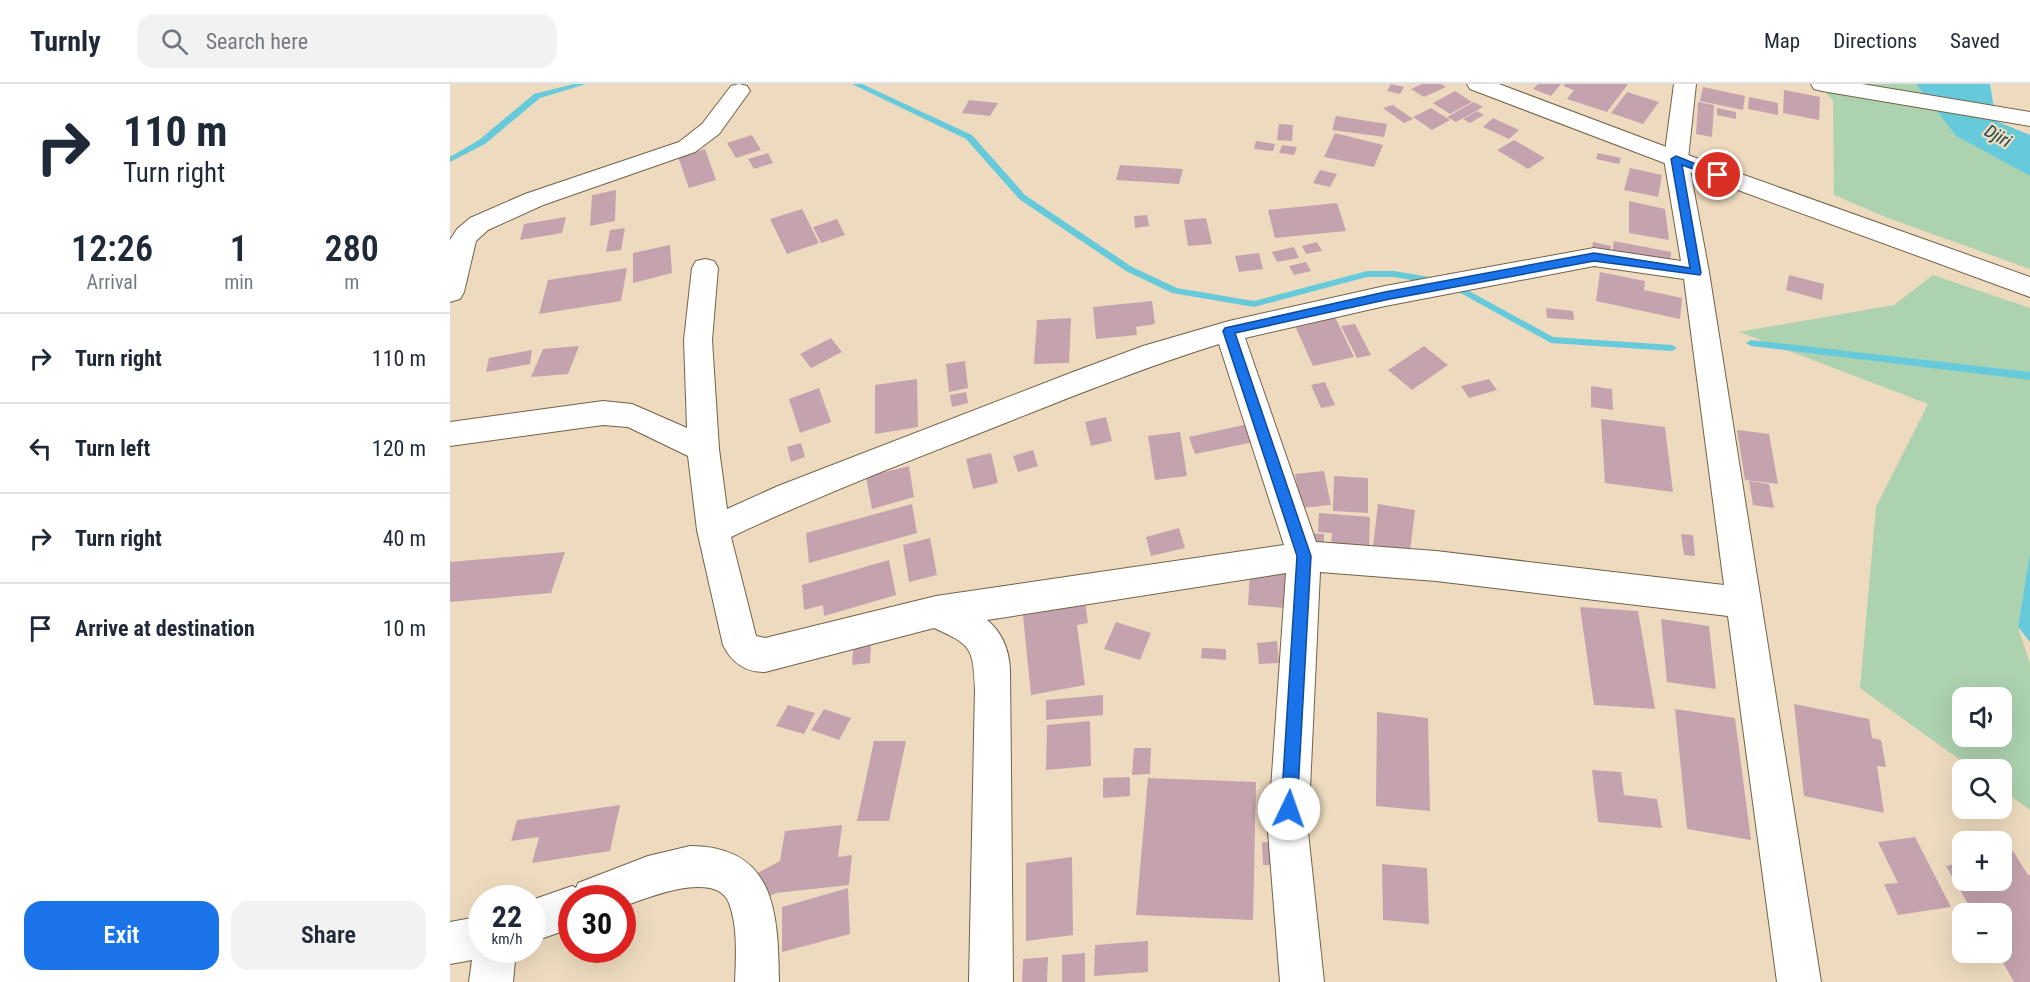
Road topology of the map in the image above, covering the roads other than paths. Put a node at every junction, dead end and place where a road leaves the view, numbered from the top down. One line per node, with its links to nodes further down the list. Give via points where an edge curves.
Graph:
1 (1478, 84): 6 (main road)
2 (1686, 84): 6 (main road)
3 (1822, 84): 5 (main road)
4 (739, 91): 10 (main road, via 704,138 687,147 509,209 475,226 462,243)
5 (2029, 119)
6 (1676, 159): 8 (main road); 9 (main road)
7 (705, 268): 13 (main road, via 699,340)
8 (1696, 273): 11 (main road, via 1594,257 1385,296); 16 (main road)
9 (2030, 286)
10 (450, 292)
11 (1229, 331): 14 (main road, via 1071,384 789,495); 15 (main road)
12 (450, 434): 13 (main road, via 603,413 632,416)
13 (703, 449): 14 (main road)
14 (712, 530): 17 (main road, via 741,645 753,655)
15 (1304, 556): 16 (main road, via 1436,566); 17 (main road); 25 (main road, via 1288,832)
16 (1745, 603): 26 (main road)
17 (936, 612): 24 (main road, via 970,629 989,650 993,688)
18 (629, 885): 23 (main road, via 670,870 696,866 727,870 748,896 757,941)
19 (468, 940): 20 (main road)
20 (450, 943)
21 (493, 963): 22 (main road)
22 (491, 982)
23 (757, 982)
24 (992, 982)
25 (1302, 982)
26 (1799, 982)

